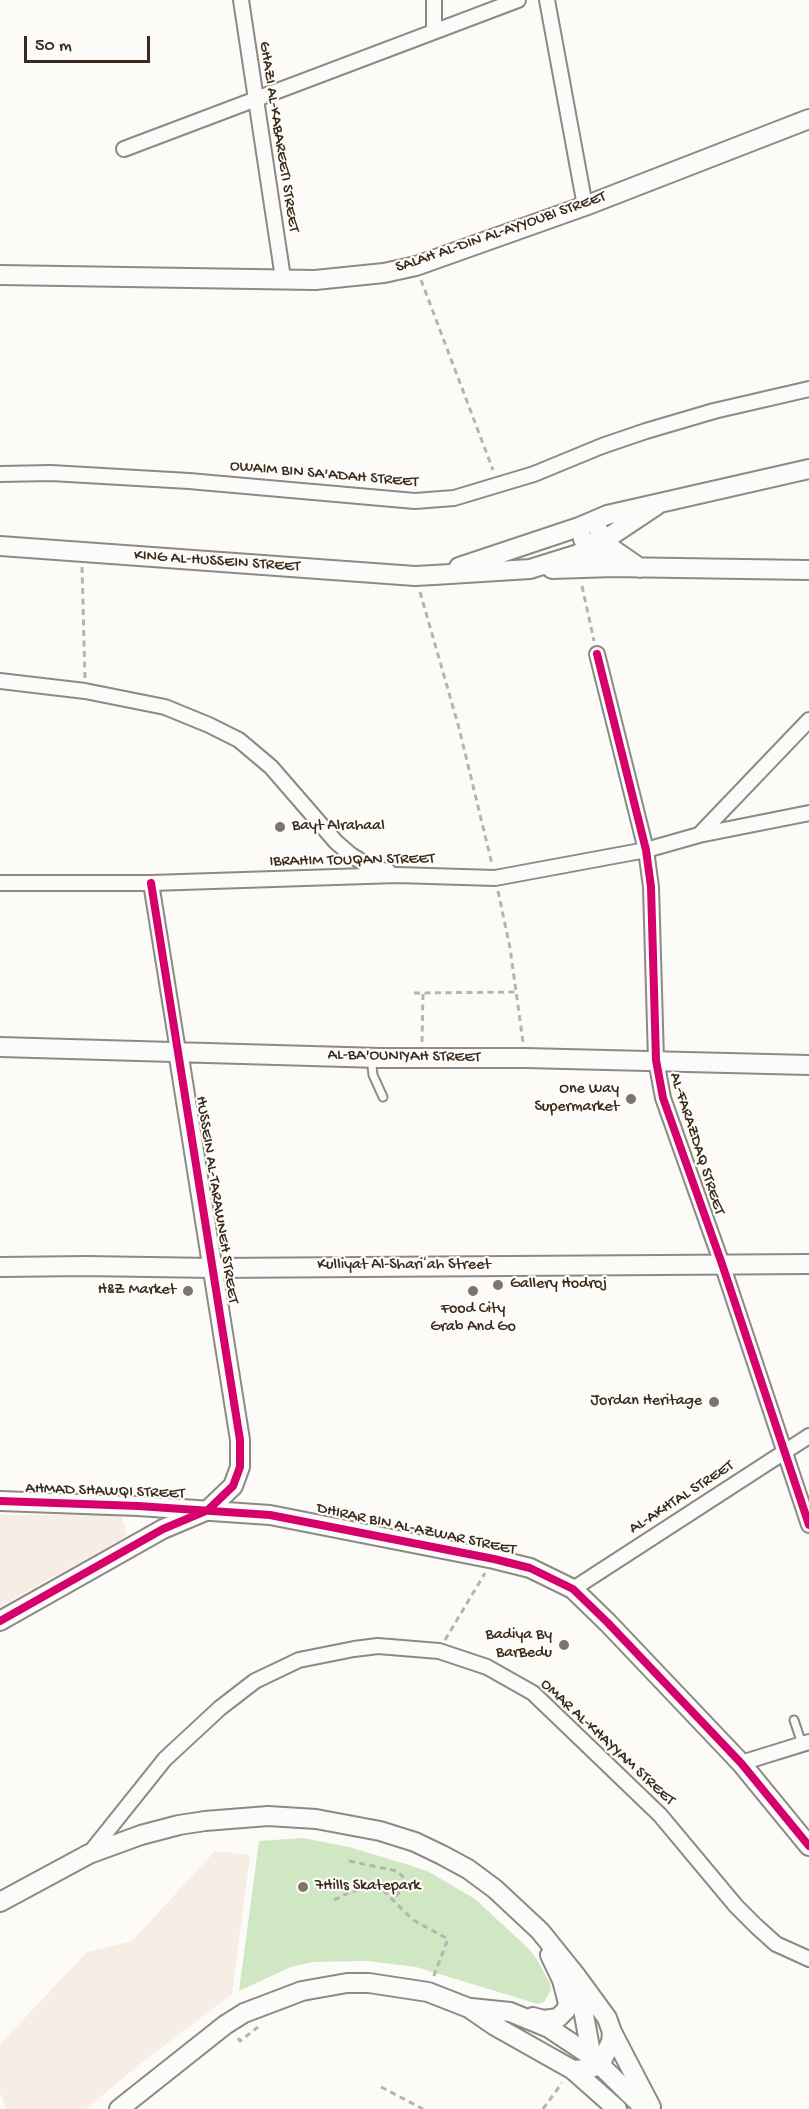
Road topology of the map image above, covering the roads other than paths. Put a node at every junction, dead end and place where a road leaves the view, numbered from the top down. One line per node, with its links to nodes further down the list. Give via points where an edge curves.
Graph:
1 (241, 0): 6 (street, GHAZI AL-KABAREETI STREET)
2 (434, 0): 5 (street)
3 (518, 0): 5 (street)
4 (547, 0): 9 (street)
5 (434, 31): 6 (street)
6 (256, 98): 8 (street); 11 (street, GHAZI AL-KABAREETI STREET)
7 (809, 119): 9 (street, SALAH AL-DIN AL-AYYOUBI STREET)
8 (124, 149)
9 (585, 206): 11 (street, SALAH AL-DIN AL-AYYOUBI STREET, via 416,266 355,277)
10 (0, 275): 11 (street, SALAH AL-DIN AL-AYYOUBI STREET)
11 (283, 278)
12 (809, 389): 14 (street, OWAIM BIN SA'ADAH STREET, via 646,431 534,474 454,498 415,501 189,481)
13 (809, 469): 15 (street, KING AL-HUSSEIN STREET)
14 (0, 474)
15 (657, 505): 16 (street, KING AL-HUSSEIN STREET, via 626,510); 18 (street, KING AL-HUSSEIN STREET)
16 (587, 524): 18 (street); 23 (street, KING AL-HUSSEIN STREET)
17 (3, 545): 23 (street, KING AL-HUSSEIN STREET)
18 (596, 545): 19 (street); 20 (street, KING AL-HUSSEIN STREET); 21 (street)
19 (614, 567): 20 (street); 21 (street)
20 (530, 569): 23 (street, KING AL-HUSSEIN STREET)
21 (641, 569): 22 (street)
22 (809, 570)
23 (434, 575)
24 (597, 654): 29 (street, AL-FARAZDAQ STREET)
25 (0, 681): 30 (street, via 85,691 165,708 209,725 239,740 271,767 336,842 367,865)
26 (809, 720): 28 (street)
27 (809, 813): 28 (street, IBRAHIM TOUQAN STREET)
28 (699, 835): 29 (street, IBRAHIM TOUQAN STREET)
29 (646, 850): 30 (street, IBRAHIM TOUQAN STREET, via 495,878); 36 (street, AL-FARAZDAQ STREET, via 651,887)
30 (397, 875): 31 (street, IBRAHIM TOUQAN STREET)
31 (151, 883): 32 (street, IBRAHIM TOUQAN STREET); 34 (street, HUSSEIN AL-TARAWNEH STREET)
32 (0, 884)
33 (0, 1047): 34 (street, AL-BA'OUNIYAH STREET)
34 (178, 1051): 35 (street, AL-BA'OUNIYAH STREET); 42 (street, HUSSEIN AL-TARAWNEH STREET)
35 (380, 1058): 36 (street, AL-BA'OUNIYAH STREET); 38 (lane, via 372,1070)
36 (656, 1060): 37 (street, AL-BA'OUNIYAH STREET); 39 (street, AL-FARAZDAQ STREET, via 663,1098)
37 (809, 1065)
38 (383, 1096)
39 (722, 1264): 40 (street, Kulliyat Al-Shariʻah Street); 42 (street, Kulliyat Al-Shariʻah Street); 44 (street, AL-FARAZDAQ STREET)
40 (809, 1264)
41 (0, 1267): 42 (street, Kulliyat Al-Shariʻah Street)
42 (213, 1268): 47 (street, HUSSEIN AL-TARAWNEH STREET, via 241,1455 232,1486)
43 (809, 1436): 44 (street, AL-AKHTAL STREET)
44 (784, 1452): 48 (street, AL-FARAZDAQ STREET); 50 (street, AL-AKHTAL STREET)
45 (0, 1501): 46 (street, AHMAD SHAWQI STREET)
46 (138, 1506): 47 (street, AHMAD SHAWQI STREET); 49 (street, via 151,1523)
47 (208, 1510): 49 (street, DHIRAR BIN AL-AZWAR STREET); 50 (street, DHIRAR BIN AL-AZWAR STREET, via 270,1515 494,1559 530,1568)
48 (809, 1525)
49 (144, 1539): 51 (street, DHIRAR BIN AL-AZWAR STREET)
50 (573, 1589): 54 (street, DHIRAR BIN AL-AZWAR STREET)
51 (0, 1621)
52 (794, 1720): 53 (lane)
53 (806, 1743): 54 (street)
54 (741, 1763): 55 (street, DHIRAR BIN AL-AZWAR STREET)
55 (809, 1846)
56 (89, 1854): 57 (street); 58 (street, via 141,1835 205,1821 268,1816 348,1824 415,1842 468,1869); 59 (street, OMAR AL-KHAYYAM STREET, via 165,1759 255,1681 299,1660 354,1648 438,1651 487,1667 533,1693 660,1815 756,1926 776,1944)
57 (0, 1902)
58 (540, 1931): 60 (street); 62 (street, via 562,1980 566,2010 558,2018 544,2019)
59 (809, 1959)
60 (577, 1977): 63 (street, via 607,2018); 64 (street)
61 (469, 2008): 62 (street); 65 (street); 67 (street, via 428,1992 369,1983 325,1985 283,1997 225,2025)
62 (510, 2012): 64 (street, via 549,2028)
63 (612, 2032): 64 (street, via 611,2042); 70 (street)
64 (595, 2063): 65 (street); 66 (street); 69 (street)
65 (573, 2070): 66 (street)
66 (599, 2091): 68 (street)
67 (119, 2109)
68 (617, 2109)
69 (645, 2109)
70 (652, 2109)

